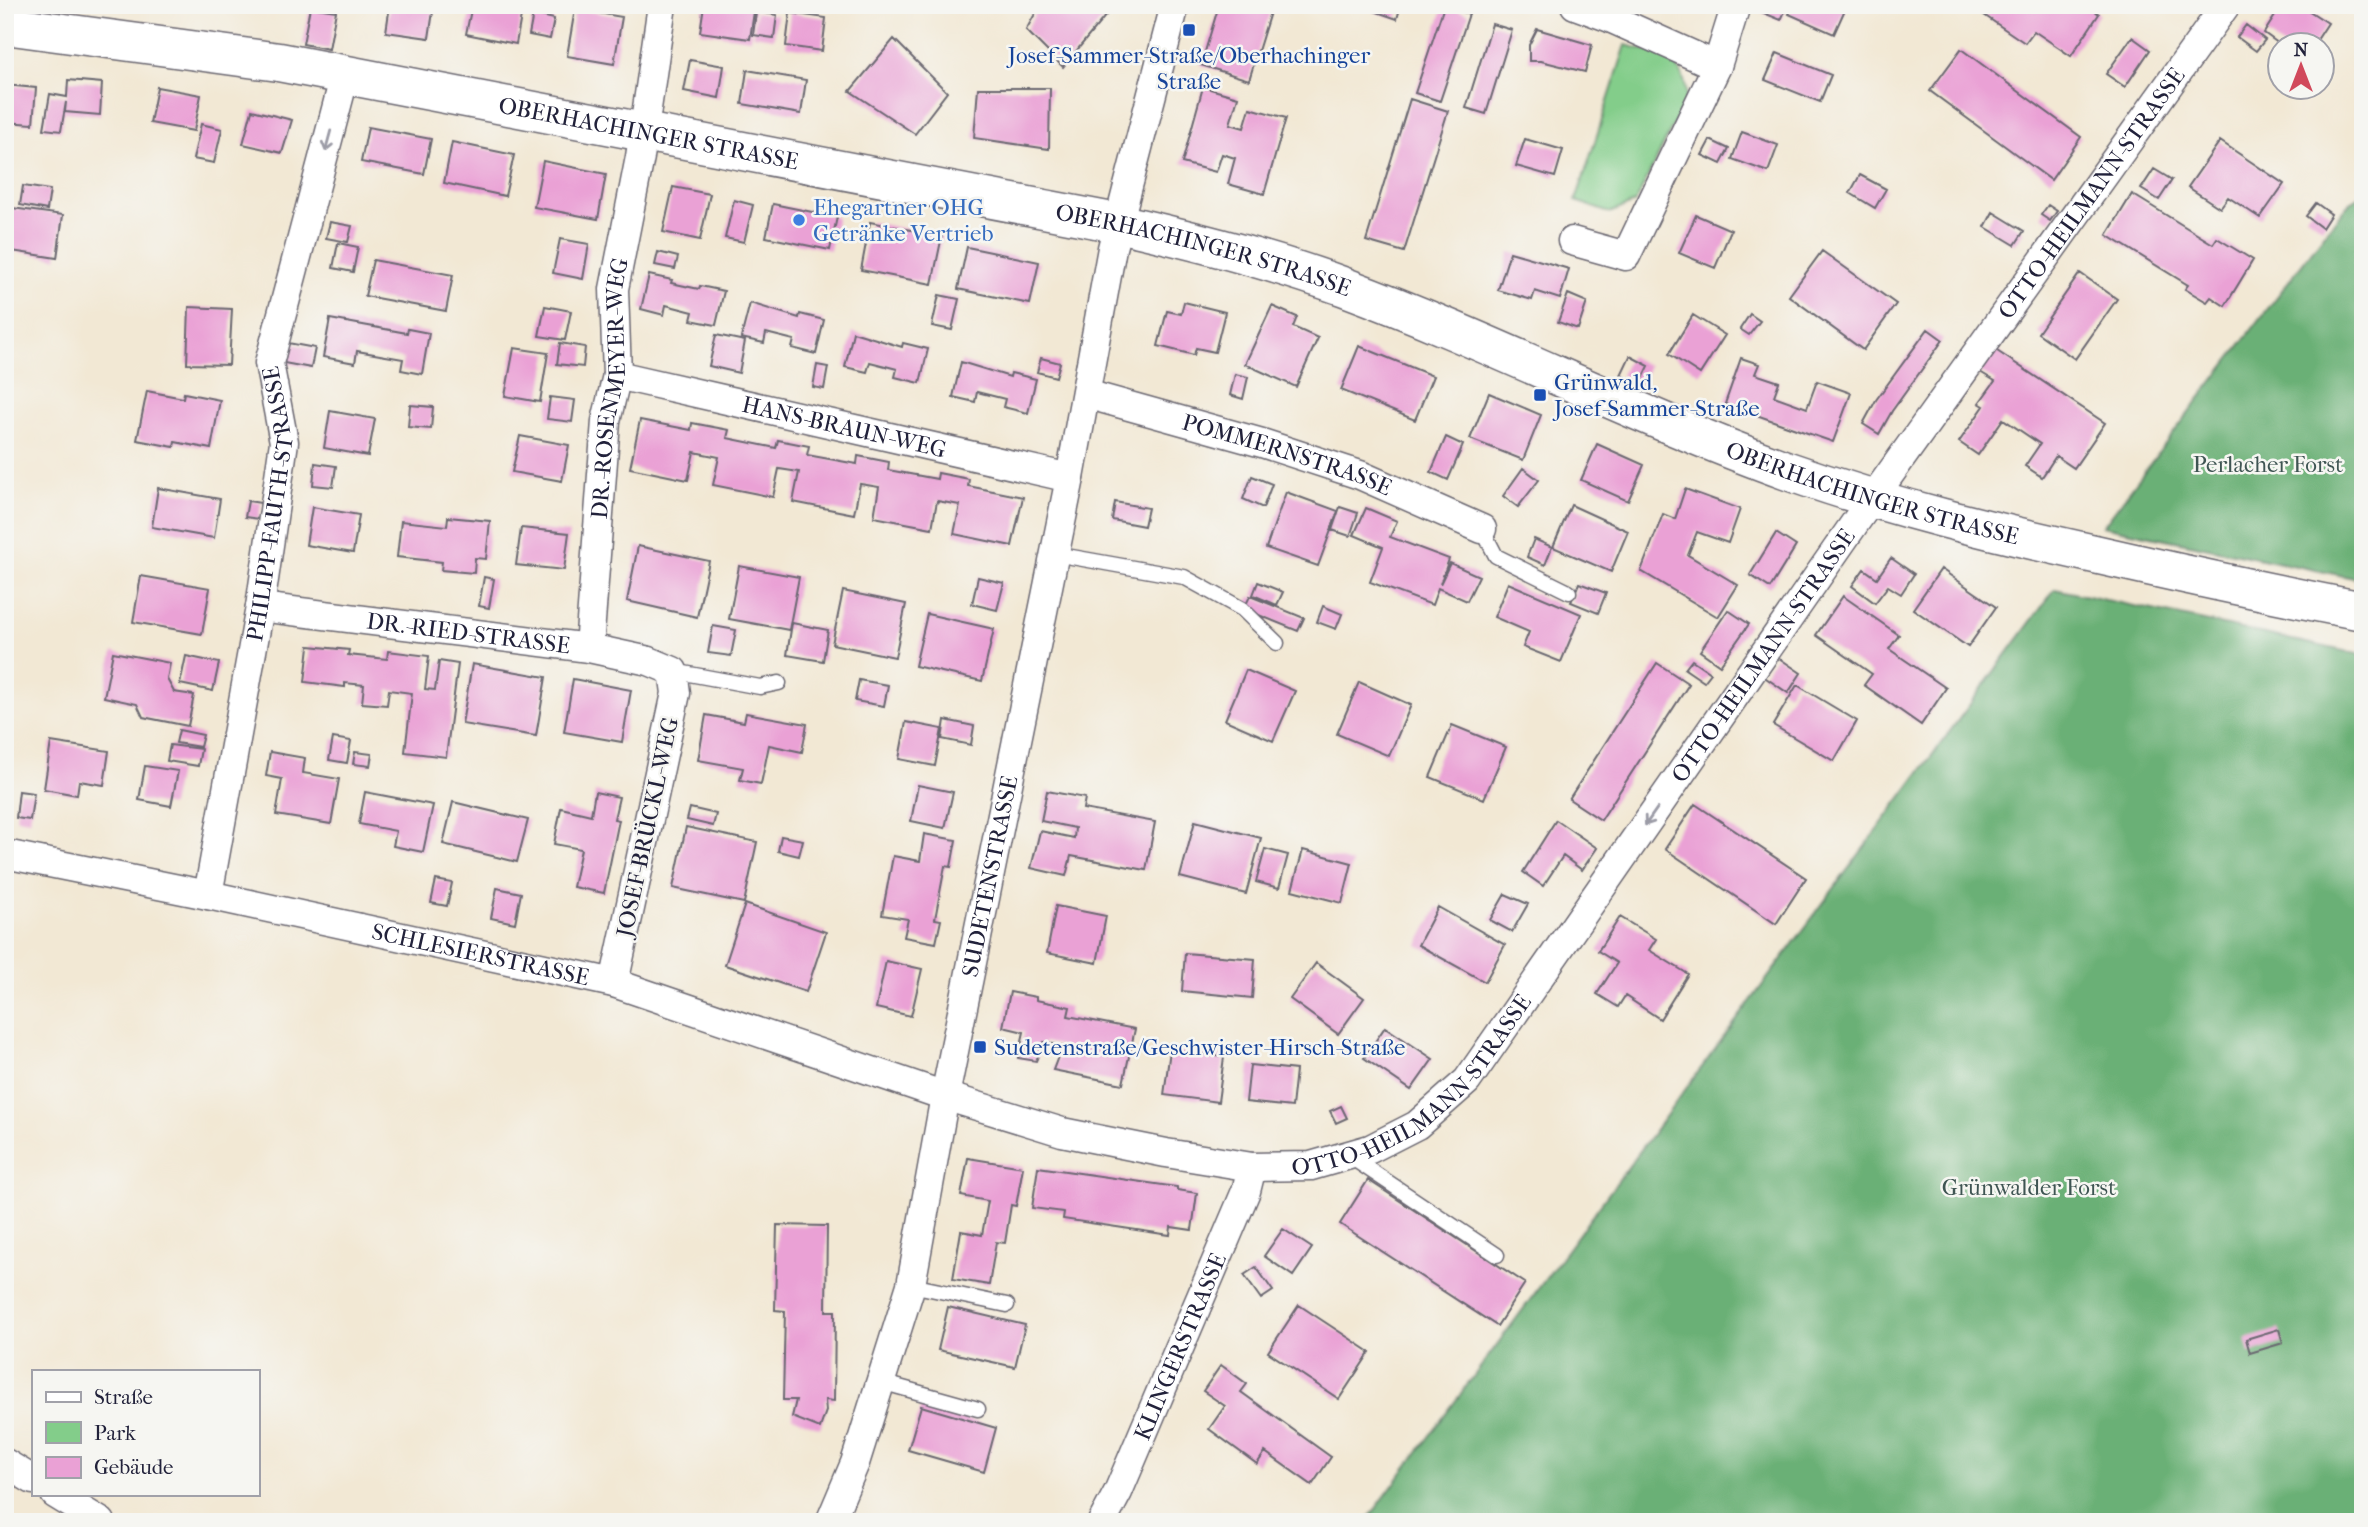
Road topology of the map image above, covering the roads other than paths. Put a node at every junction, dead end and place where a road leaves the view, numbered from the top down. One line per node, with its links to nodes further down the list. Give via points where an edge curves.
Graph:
1 (662, 5): 9 (street, DR.-ROSENMEYER-WEG)
2 (1175, 5): 10 (street, SUDETENSTRASSE)
3 (1575, 5): 7 (street)
4 (1736, 5): 7 (street)
5 (2226, 5): 15 (street, OTTO-HEILMANN-STRASSE)
6 (5, 25): 8 (main road, OBERHACHINGER STRASSE)
7 (1717, 66): 11 (street, via 1626,256)
8 (345, 75): 9 (main road, OBERHACHINGER STRASSE); 19 (street, PHILIPP-FAUTH-STRASSE, one-way to 19, via 269,363 284,442)
9 (643, 132): 10 (main road, OBERHACHINGER STRASSE); 12 (street, DR.-ROSENMEYER-WEG, via 614,289)
10 (1117, 223): 13 (street, SUDETENSTRASSE); 15 (main road, OBERHACHINGER STRASSE, via 1343,286 1704,439)
11 (1572, 242)
12 (617, 375): 14 (street, HANS-BRAUN-WEG); 22 (street, DR.-ROSENMEYER-WEG, via 606,421)
13 (1086, 394): 14 (street, SUDETENSTRASSE); 16 (street, POMMERNSTRASSE, via 1360,475)
14 (1070, 478): 17 (street, SUDETENSTRASSE)
15 (1872, 500): 20 (main road, OBERHACHINGER STRASSE, via 1989,531); 29 (street, OTTO-HEILMANN-STRASSE, one-way to 29, via 1468,1081 1417,1125)
16 (1482, 529): 18 (lane, via 1496,556)
17 (1055, 554): 21 (lane, via 1184,577 1242,609); 28 (street, SUDETENSTRASSE)
18 (1569, 592)
19 (260, 607): 22 (street, DR.-RIED-STRASSE); 26 (street, PHILIPP-FAUTH-STRASSE)
20 (2363, 611)
21 (1277, 643)
22 (589, 648): 23 (street, DR.-RIED-STRASSE)
23 (673, 671): 24 (lane, via 760,687); 27 (street, JOSEF-BRÜCKL-WEG, via 676,692)
24 (779, 683)
25 (5, 854): 26 (street, SCHLESIERSTRASSE)
26 (208, 895): 27 (street, SCHLESIERSTRASSE)
27 (614, 983): 28 (street, SCHLESIERSTRASSE)
28 (945, 1096): 30 (street, SCHLESIERSTRASSE, via 1062,1132); 32 (street, SUDETENSTRASSE)
29 (1348, 1155): 30 (street, OTTO-HEILMANN-STRASSE, via 1311,1166); 31 (lane)
30 (1252, 1167): 41 (street, KLINGERSTRASSE, via 1167,1379)
31 (1497, 1255)
32 (911, 1285): 33 (lane); 34 (street, SUDETENSTRASSE)
33 (1007, 1306)
34 (881, 1382): 35 (lane); 40 (street, SUDETENSTRASSE)
35 (978, 1409)
36 (5, 1463): 37 (street)
37 (32, 1479)
38 (58, 1496): 39 (street)
39 (101, 1522)
40 (830, 1522)
41 (1102, 1522)

